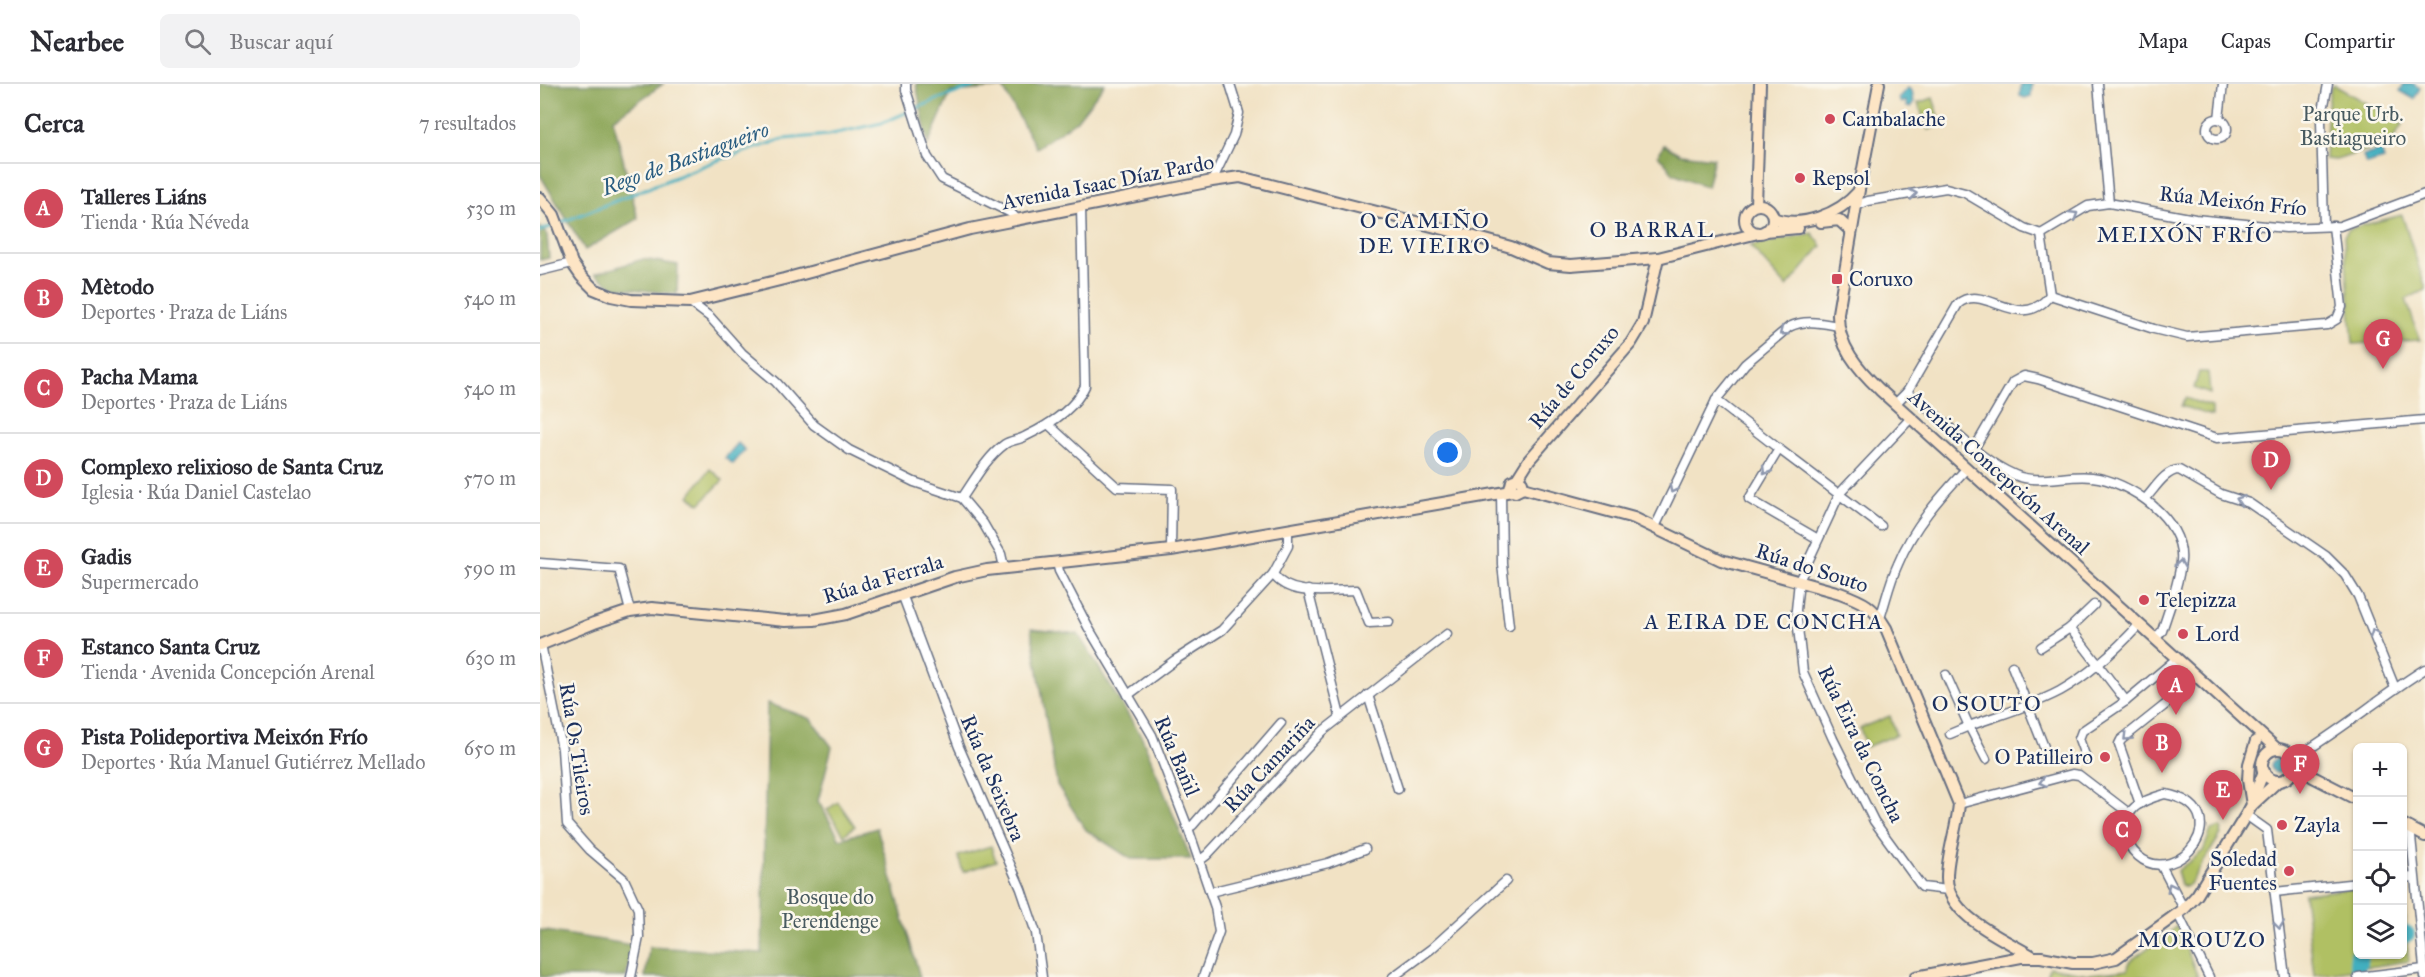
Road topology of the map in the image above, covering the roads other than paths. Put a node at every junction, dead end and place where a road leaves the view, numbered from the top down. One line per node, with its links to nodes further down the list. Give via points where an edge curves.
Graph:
1 (906, 84): 17 (street, via 927,156 942,179)
2 (1230, 84): 9 (street, via 1239,113 1234,135)
3 (1760, 84): 14 (street)
4 (1879, 84): 10 (street)
5 (2098, 84): 13 (street)
6 (2223, 84): 8 (street)
7 (2328, 84): 20 (street, via 2321,121)
8 (2219, 119)
9 (1212, 181): 16 (street, Avenida Isaac Díaz Pardo); 25 (street, Avenida Isaac Díaz Pardo, via 1240,177 1331,199 1511,247 1548,263 1571,265)
10 (1858, 191): 15 (street); 18 (street, via 1830,214 1792,223)
11 (2425, 194): 20 (street, Rúa Meixón Frío, via 2340,226)
12 (540, 198): 26 (street, Avenida Isaac Díaz Pardo, via 554,215)
13 (2109, 203): 20 (street, Rúa Meixón Frío, via 2195,219 2286,228); 23 (street, Rúa Meixón Frío, one-way to 13, via 2088,206)
14 (1756, 205): 18 (street, via 1769,210); 19 (street, via 1748,210)
15 (1856, 206): 21 (street); 23 (street, one-way to 23, via 1946,188 1965,193)
16 (1082, 207): 17 (street, Avenida Isaac Díaz Pardo); 36 (street, via 1085,386 1079,399)
17 (1016, 218): 29 (street, Avenida Isaac Díaz Pardo)
18 (1773, 218): 22 (street, via 1769,228)
19 (1746, 224): 22 (street); 24 (street)
20 (2328, 226): 28 (street, via 2342,307 2337,319 2327,325 2187,337)
21 (1851, 231): 22 (street, via 1839,220); 30 (street)
22 (1761, 232): 24 (street, Avenida Isaac Díaz Pardo)
23 (2041, 234): 28 (street)
24 (1733, 239): 25 (street, Avenida Isaac Díaz Pardo)
25 (1658, 258): 40 (street, Rúa de Coruxo, via 1643,323 1631,343 1529,460)
26 (572, 263): 27 (street); 29 (street, Avenida Isaac Díaz Pardo, via 594,289 611,296)
27 (540, 272)
28 (2049, 295): 31 (street, via 2027,311 1965,298)
29 (690, 302): 42 (street, via 776,382 814,425 849,450 914,482)
30 (1838, 326): 32 (street, one-way to 32, via 1811,322 1789,327 1744,364); 33 (street, Avenida Concepción Arenal, via 1856,364)
31 (1906, 392): 33 (street); 38 (street)
32 (1716, 400): 37 (street); 45 (street, one-way to 45)
33 (1895, 404): 34 (street, Avenida Concepción Arenal)
34 (1911, 418): 39 (street, Avenida Concepción Arenal); 41 (street, Rúa Eira da Concha)
35 (2425, 420): 38 (street, via 2217,438 2024,376 2013,382)
36 (1048, 424): 42 (street, via 1024,438 1007,442 987,461); 48 (street, via 1117,487 1172,489)
37 (1779, 449): 41 (street); 47 (street, one-way to 47, via 1749,499)
38 (1974, 449): 43 (street, via 2017,476 2110,480)
39 (1967, 468): 58 (street, via 1911,536 1897,564); 60 (street, Avenida Concepción Arenal)
40 (1513, 487): 45 (street, Rúa do Souto); 46 (street, Rúa da Ferrala); 61 (street, via 1502,564)
41 (1840, 493): 44 (street); 47 (street, Rúa Eira da Concha)
42 (962, 498): 51 (street, via 983,523)
43 (2145, 499): 64 (street, one-way to 43, via 2162,631 2173,595 2181,548 2171,526); 72 (street, one-way to 43, via 2358,596 2326,556 2249,503 2221,494 2180,470 2167,475)
44 (1881, 526)
45 (1655, 527): 53 (street, Rúa do Souto, via 1703,554)
46 (1288, 530): 48 (street, Rúa da Ferrala); 52 (street, via 1288,546)
47 (1818, 539): 53 (street, Rúa Eira da Concha)
48 (1171, 550): 49 (street, Rúa da Ferrala)
49 (1057, 562): 51 (street, Rúa da Ferrala); 73 (street, Rúa Bañil)
50 (540, 563): 57 (street, via 619,569)
51 (1004, 567): 55 (street, Rúa da Ferrala)
52 (1273, 574): 54 (street, via 1279,583); 73 (street, via 1222,630)
53 (1799, 581): 58 (street, Rúa do Souto, via 1862,601); 111 (street, Rúa Eira da Concha, via 1796,610 1803,672 1833,739 1874,821 1922,887)
54 (1308, 590): 59 (street, via 1356,590 1369,623); 77 (street)
55 (902, 594): 57 (street, Rúa da Ferrala, via 814,621 652,608); 118 (street, Rúa da Seixebra, via 959,747 1021,889 1036,933)
56 (2094, 604): 62 (street)
57 (630, 611): 65 (street, Rúa da Ferrala)
58 (1880, 618): 96 (street, Rúa do Souto)
59 (1389, 622)
60 (2139, 625): 64 (street, Avenida Concepción Arenal); 68 (street)
61 (1509, 626)
62 (2070, 628): 66 (street); 68 (street)
63 (1447, 634): 74 (street, Rúa Camariña)
64 (2155, 639): 67 (street, Avenida Concepción Arenal)
65 (541, 645): 117 (street, Rúa Os Tileiros, via 562,748 567,824 624,879 638,909 639,937)
66 (2042, 647)
67 (2177, 659): 75 (street); 80 (street, Avenida Concepción Arenal); 97 (street, one-way to 97, via 2169,673 2170,701 2121,740)
68 (2098, 664): 75 (street); 76 (street, via 2061,690)
69 (2012, 666): 76 (street)
70 (2425, 669): 72 (street)
71 (1946, 675): 79 (street)
72 (2396, 688): 85 (street)
73 (1128, 695): 101 (street, Rúa Bañil, via 1152,735)
74 (1368, 695): 77 (street, Rúa Camariña); 93 (street)
75 (2126, 701): 86 (street, via 2079,734)
76 (2027, 705): 79 (street); 83 (street)
77 (1340, 716): 105 (street, Rúa Camariña)
78 (1281, 723): 101 (street)
79 (1969, 726): 81 (street); 87 (street)
80 (2251, 726): 82 (street, Avenida Concepción Arenal); 84 (street, Avenida Concepción Arenal)
81 (1950, 734)
82 (2256, 741): 89 (street, Avenida Concepción Arenal); 95 (street, via 2249,764)
83 (2044, 747)
84 (2277, 749): 88 (street, Avenida Concepción Arenal, via 2287,752); 89 (street, via 2268,753)
85 (2308, 751): 88 (street); 91 (street, via 2306,760)
86 (2086, 758)
87 (1986, 759)
88 (2293, 760): 90 (street); 91 (street, Avenida Concepción Arenal)
89 (2263, 766): 92 (street, via 2269,778); 95 (street)
90 (2291, 775): 91 (street, Avenida Concepción Arenal); 92 (street, Avenida Concepción Arenal)
91 (2311, 775): 94 (street, Avenida Concepción Arenal)
92 (2278, 781): 95 (street, Avenida Concepción Arenal)
93 (1398, 789)
94 (2353, 797)
95 (2252, 803): 99 (street)
96 (1959, 804): 98 (street, one-way to 96, via 2079,775 2072,774); 111 (street, Rúa do Souto)
97 (2140, 804): 98 (street); 106 (street, via 2165,794 2182,798 2193,805 2201,819 2197,843 2181,858)
98 (2130, 814): 106 (street, via 2125,826 2130,849 2139,858)
99 (2246, 815): 113 (street, via 2267,830); 114 (street, via 2197,895)
100 (2407, 826): 103 (street)
101 (1188, 828): 105 (street, Rúa Bañil)
102 (2407, 832): 107 (street)
103 (2425, 836)
104 (1365, 849): 112 (street, via 1328,863)
105 (1199, 861): 112 (street, Rúa Bañil)
106 (2161, 865): 114 (street, one-way to 106)
107 (2414, 877): 108 (street); 116 (street)
108 (2407, 878)
109 (1506, 881): 120 (street, via 1431,949)
110 (2353, 884): 113 (street)
111 (1947, 890): 115 (street, via 1961,912)
112 (1210, 892): 119 (street, Rúa Bañil, via 1219,932)
113 (2275, 892): 123 (street, one-way to 123)
114 (2181, 911): 115 (street, via 2126,952 2103,962 2073,963); 122 (street)
115 (2032, 956): 121 (street)
116 (2424, 973): 124 (street)
117 (631, 977)
118 (1042, 977)
119 (1203, 977)
120 (1393, 977)
121 (1916, 977)
122 (2209, 977)
123 (2285, 977)
124 (2358, 977)

